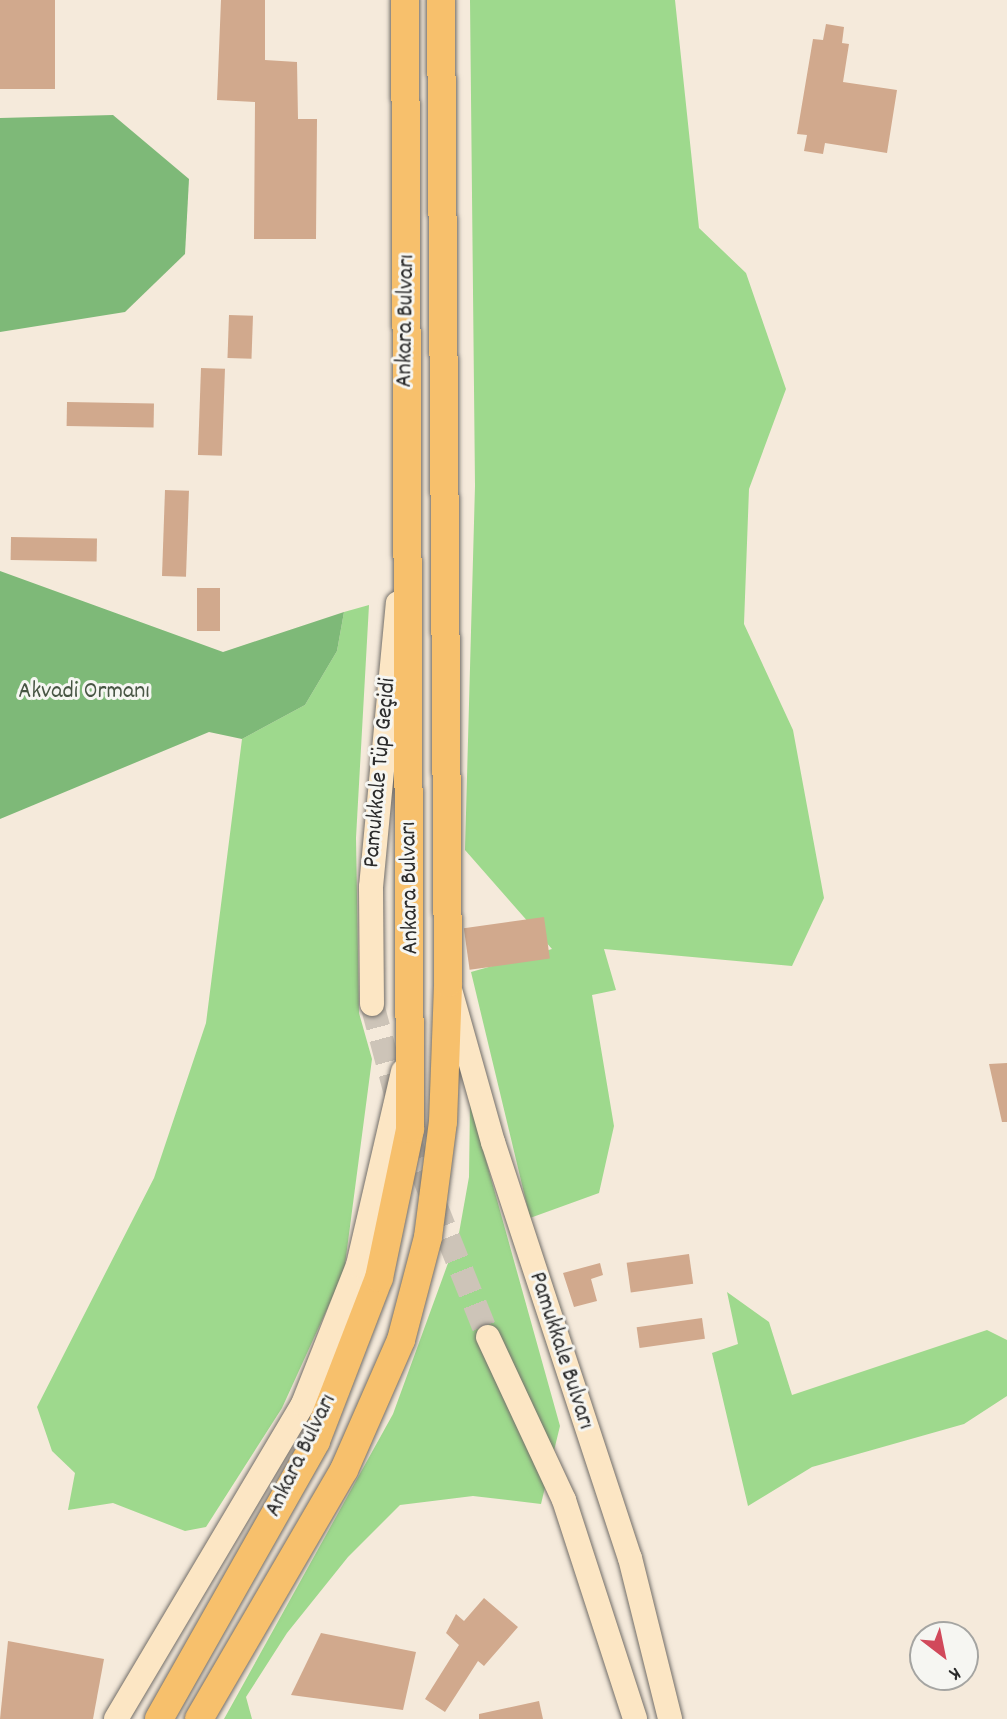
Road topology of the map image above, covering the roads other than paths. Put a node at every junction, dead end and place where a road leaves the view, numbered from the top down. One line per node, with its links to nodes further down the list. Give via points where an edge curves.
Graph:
1 (405, 0): 3 (main road, Ankara Bulvarı)
2 (441, 0): 4 (main road, Ankara Bulvarı)
3 (404, 543): 5 (main road, Pamukkale Tüp Geçidi, via 371,887); 6 (main road, Ankara Bulvarı)
4 (448, 983): 10 (main road, Ankara Bulvarı, via 443,1122 430,1225 401,1340 344,1470); 12 (main road, Pamukkale Bulvarı, via 493,1143 630,1558)
5 (372, 1004)
6 (413, 1030): 8 (main road, via 358,1265 303,1404); 9 (main road, Ankara Bulvarı, via 410,1129 379,1278 316,1441)
7 (488, 1337): 11 (main road, Pamukkale Bulvarı, via 564,1500)
8 (116, 1719)
9 (159, 1719)
10 (199, 1719)
11 (635, 1719)
12 (670, 1719)

